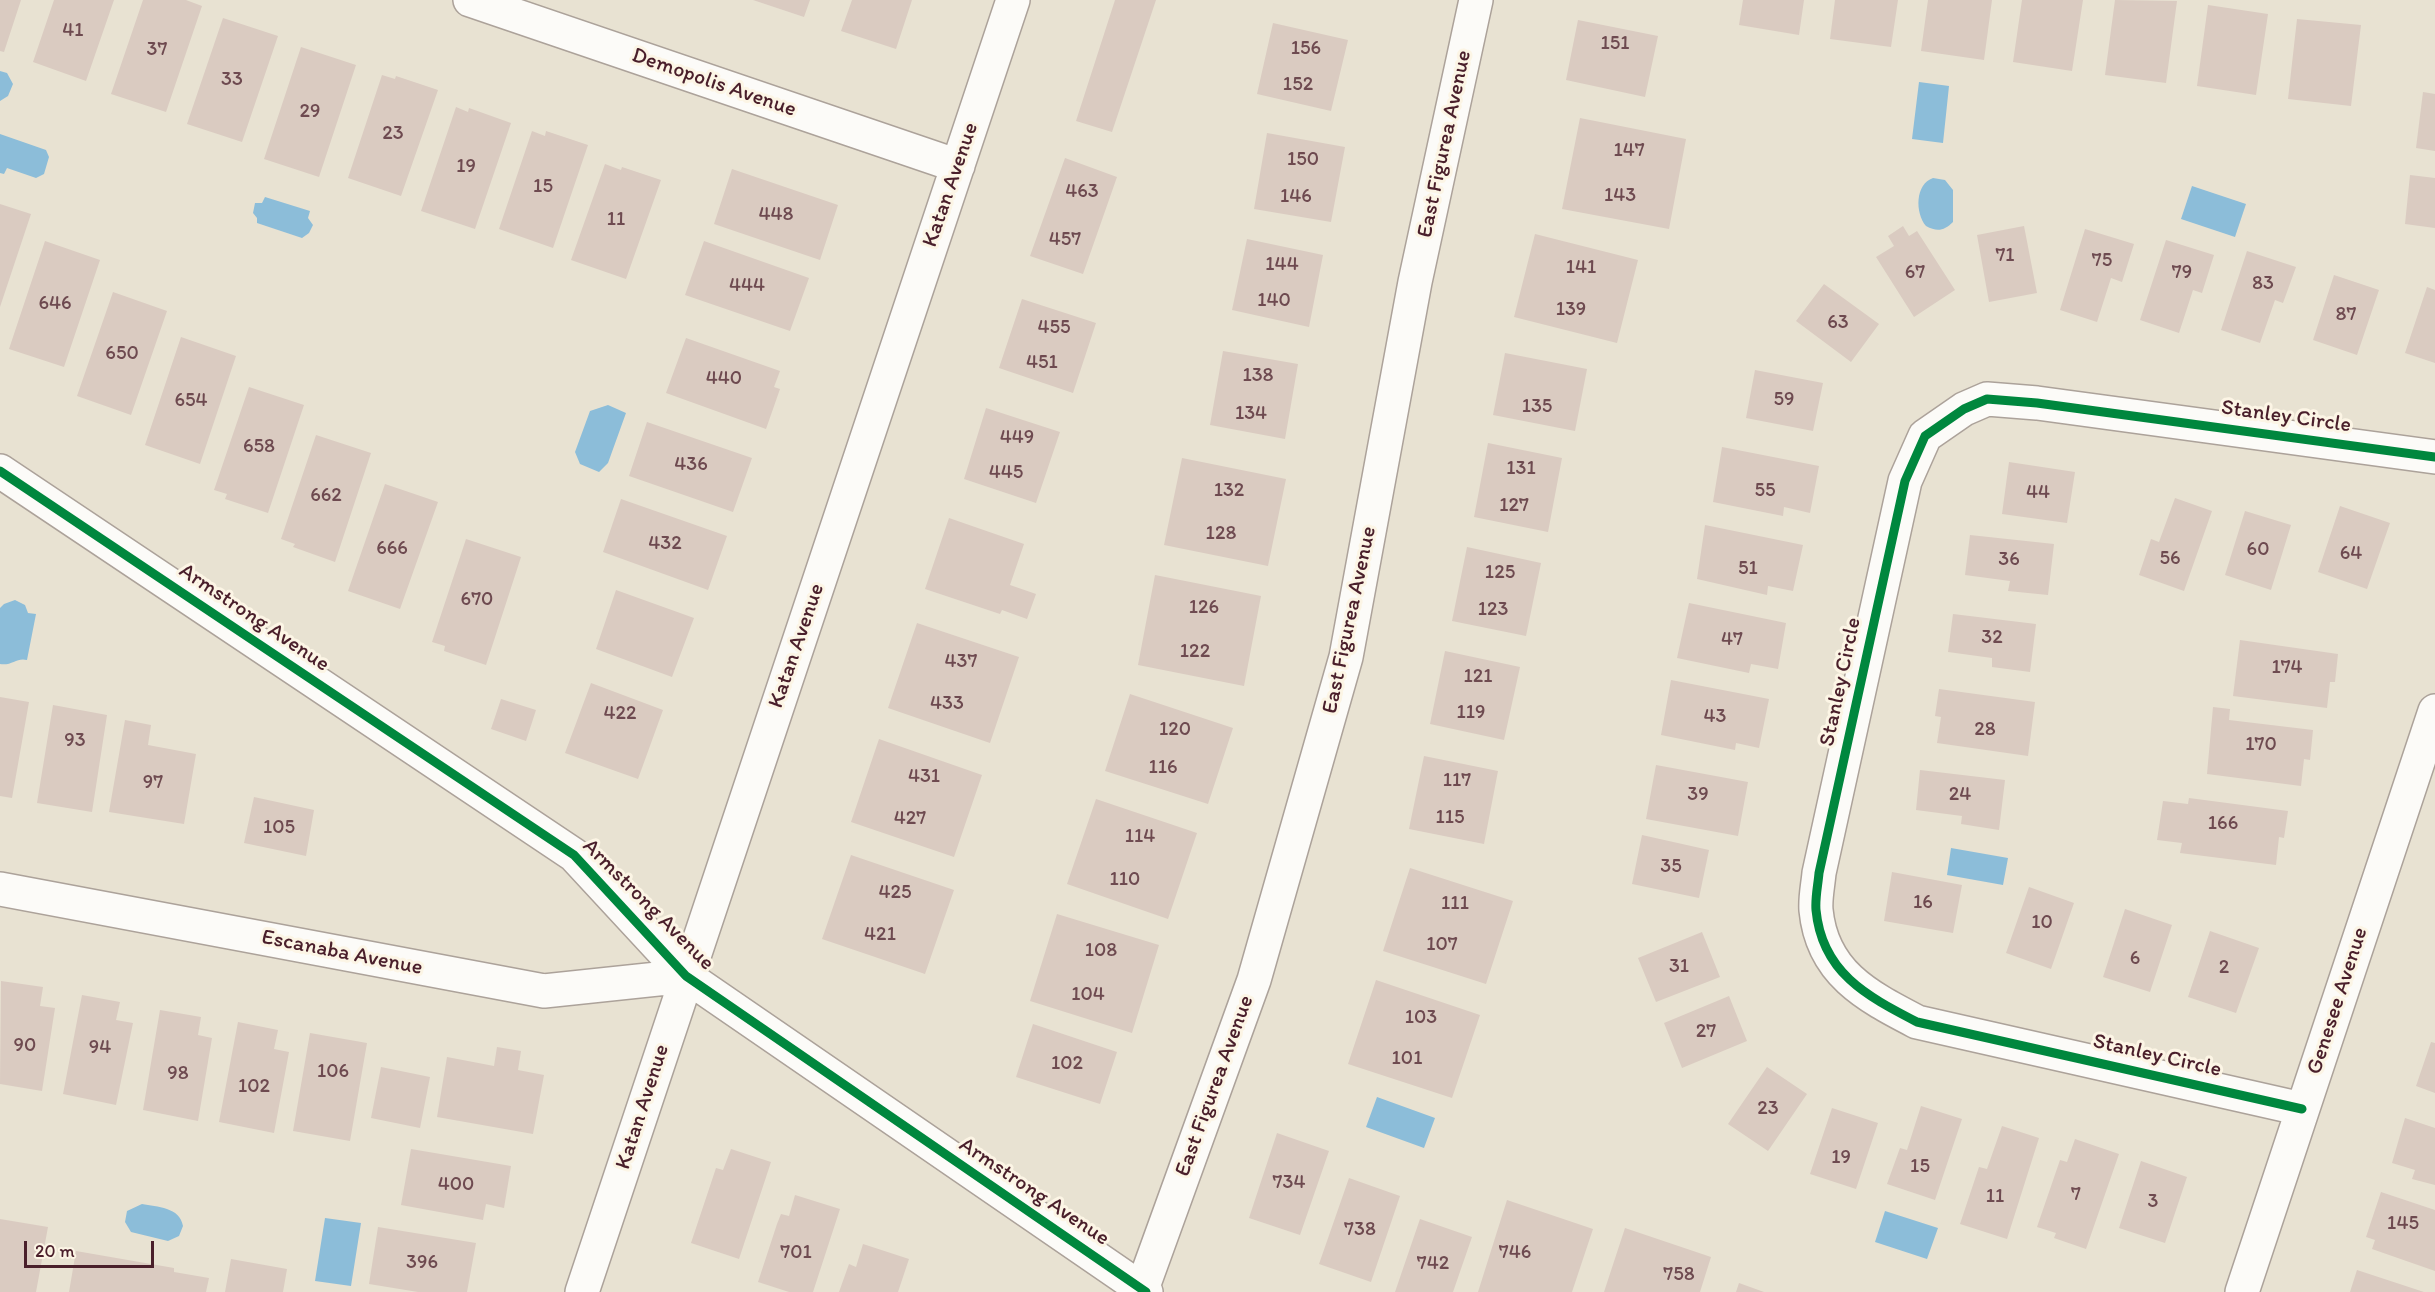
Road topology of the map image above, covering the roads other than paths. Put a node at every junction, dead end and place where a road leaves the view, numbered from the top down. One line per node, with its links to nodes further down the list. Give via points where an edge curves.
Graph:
1 (470, 0): 4 (street, Demopolis Avenue)
2 (1013, 0): 4 (street, Katan Avenue)
3 (1476, 0): 11 (street, East Figurea Avenue, via 1415,282 1346,657 1254,980)
4 (958, 166): 9 (street, Katan Avenue)
5 (2435, 457): 10 (street, Stanley Circle, via 2037,403 1988,399 1964,409 1925,436 1905,481 1819,873 1816,910 1824,943 1839,972 1870,998 1917,1022)
6 (0, 471): 9 (street, Armstrong Avenue, via 574,855)
7 (2435, 711): 10 (street, Genesee Avenue)
8 (0, 889): 9 (street, Escanaba Avenue, via 544,991)
9 (686, 976): 11 (street, Armstrong Avenue); 12 (street, Katan Avenue)
10 (2302, 1109): 13 (street, Genesee Avenue)
11 (1143, 1291)
12 (582, 1292)
13 (2242, 1292)

